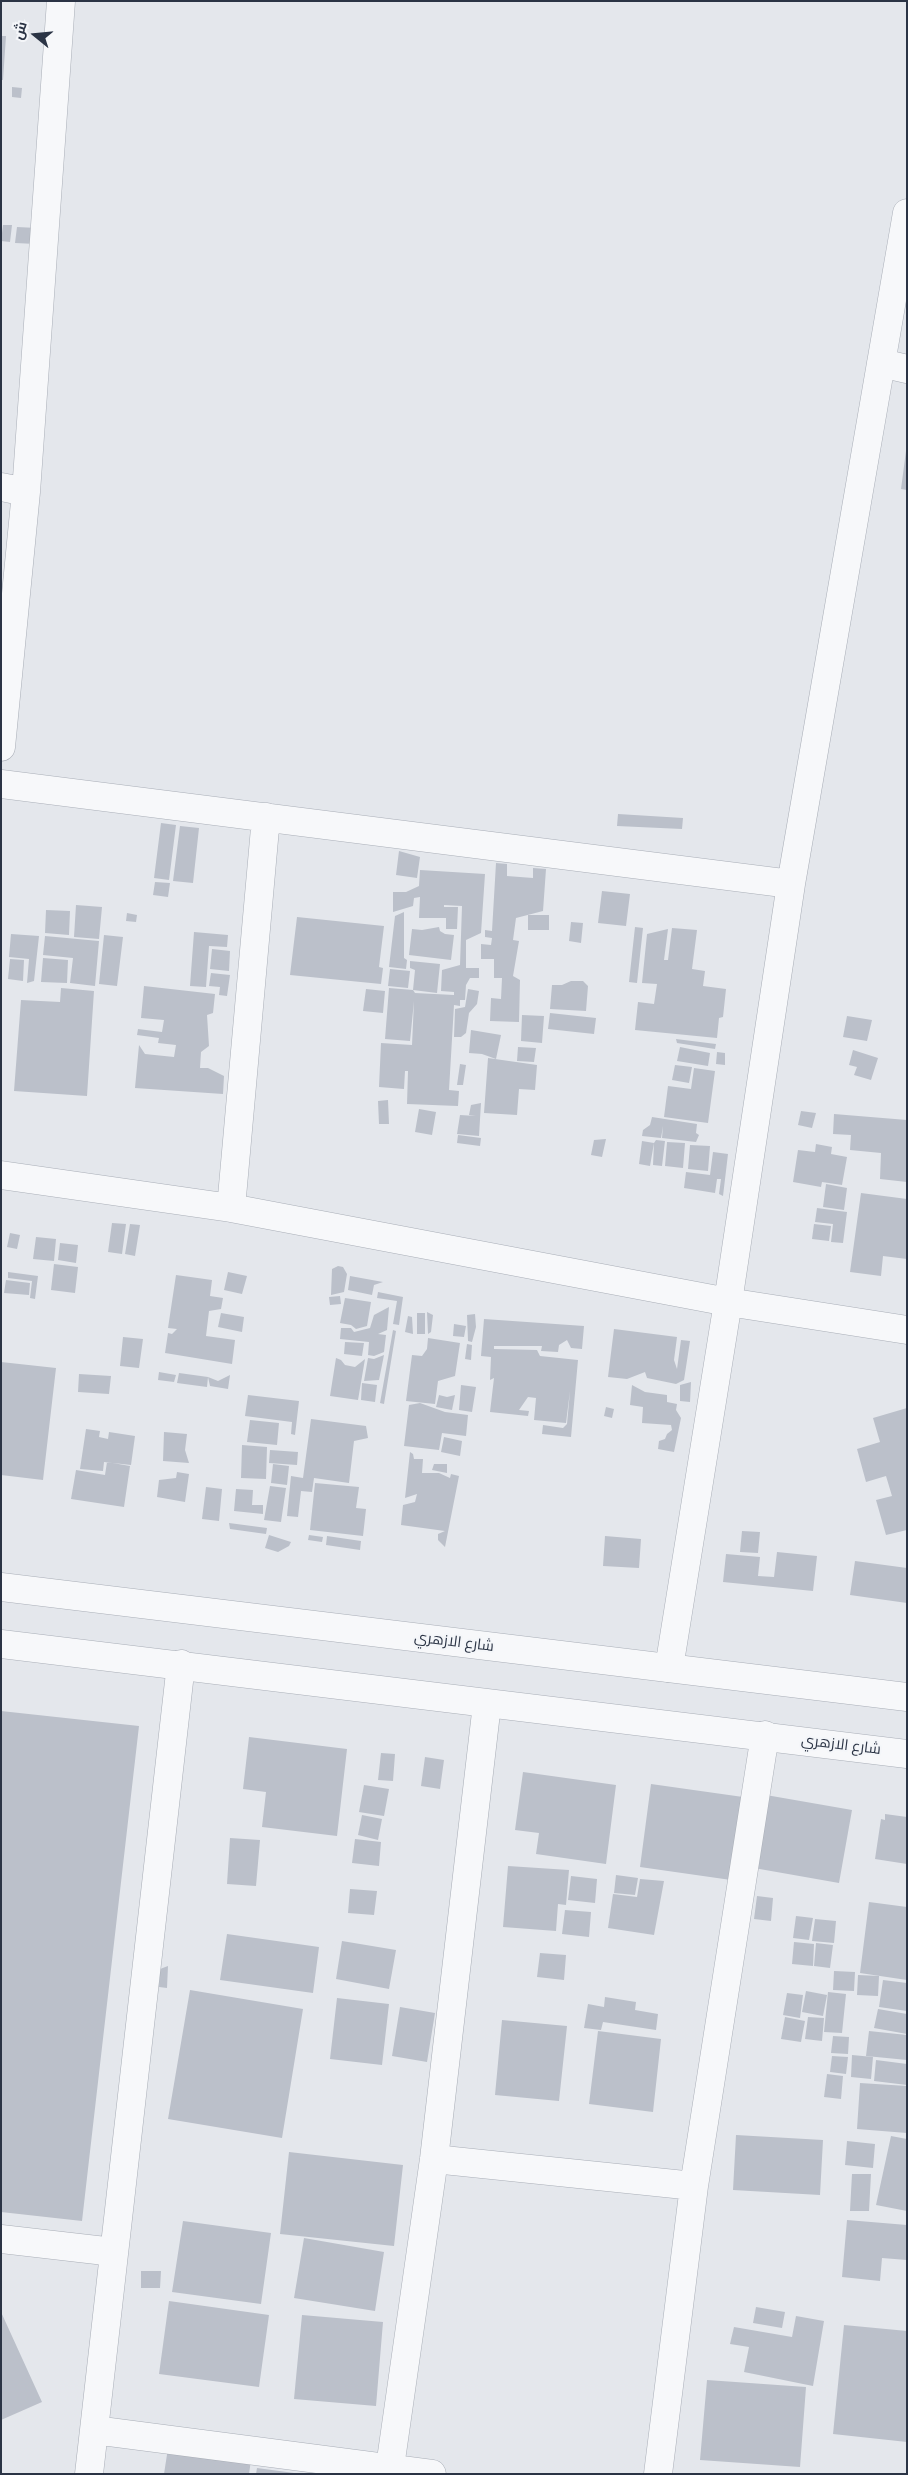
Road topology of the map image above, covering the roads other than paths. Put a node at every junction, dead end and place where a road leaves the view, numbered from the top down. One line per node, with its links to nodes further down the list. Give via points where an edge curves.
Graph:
1 (61, 1): 5 (street)
2 (907, 213): 3 (street)
3 (881, 363): 4 (street); 9 (street)
4 (907, 369)
5 (14, 490): 6 (street)
6 (1, 747)
7 (1, 784): 8 (street)
8 (266, 817): 9 (street); 11 (street)
9 (791, 884): 12 (street)
10 (1, 1175): 11 (street)
11 (231, 1208): 12 (street)
12 (728, 1302): 13 (street); 17 (street)
13 (907, 1330)
14 (1, 1587): 17 (street, شارع الازهري)
15 (1, 1644): 16 (street, شارع الازهري)
16 (181, 1664): 19 (street, شارع الازهري); 25 (street)
17 (669, 1668): 18 (street, شارع الازهري)
18 (907, 1698)
19 (487, 1704): 20 (street, شارع الازهري); 22 (street)
20 (765, 1735): 21 (street, شارع الازهري); 23 (street)
21 (907, 1754)
22 (434, 2159): 23 (street); 27 (street)
23 (694, 2186): 30 (street)
24 (1, 2239): 25 (street)
25 (114, 2252): 26 (street)
26 (94, 2430): 27 (street); 28 (street)
27 (389, 2471): 29 (street)
28 (89, 2474)
29 (432, 2474)
30 (658, 2474)

